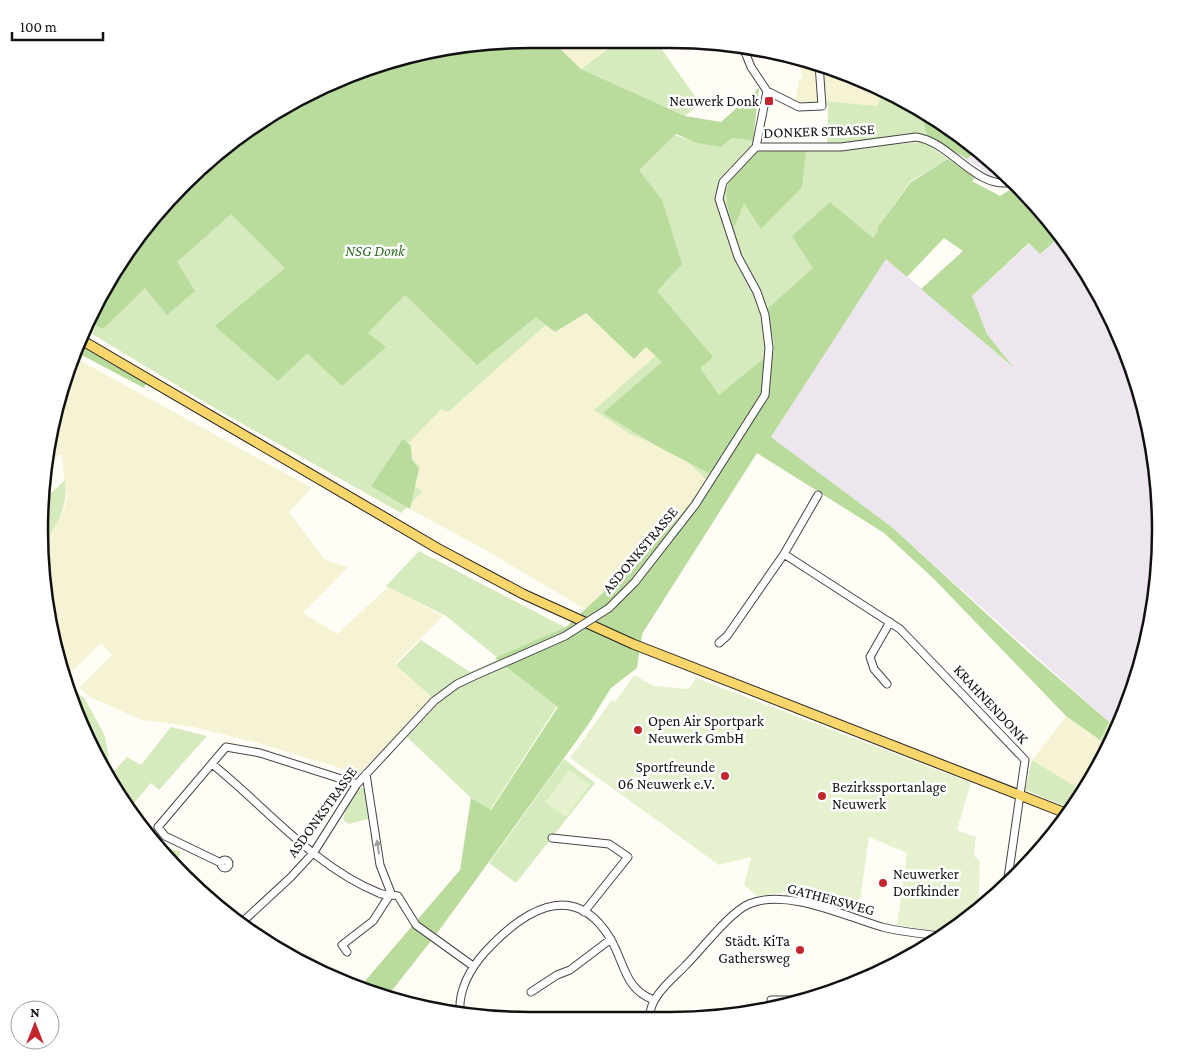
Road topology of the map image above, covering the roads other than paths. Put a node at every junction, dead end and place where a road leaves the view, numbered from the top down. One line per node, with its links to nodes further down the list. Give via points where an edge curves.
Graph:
1 (746, 54): 3 (street, DONKER STRASSE)
2 (819, 71): 3 (street, DONKER STRASSE, via 822,106 799,107)
3 (767, 91): 4 (street, DONKER STRASSE)
4 (756, 148): 5 (street, DONKER STRASSE, via 841,147 927,138 979,176 996,184); 13 (street, ASDONKSTRASSE, bridge, via 723,182 719,199 738,257 757,292 765,316 769,348 764,395 695,505 635,582 609,608 565,636 474,676 446,692 423,711)
5 (1005, 183)
6 (85, 342): 15 (main road, via 437,548 523,594 633,644)
7 (818, 495): 8 (street)
8 (784, 554): 9 (street, KRAHNENDONK); 10 (street)
9 (890, 622): 11 (street, via 870,657 874,669); 15 (street, KRAHNENDONK, via 1025,760)
10 (719, 643)
11 (887, 684)
12 (212, 764): 14 (street, via 223,749 230,746); 18 (street); 19 (street, via 158,827 165,836)
13 (366, 774): 14 (street, ASDONKSTRASSE); 21 (street, one-way to 13, via 380,865)
14 (357, 784): 18 (street, ASDONKSTRASSE)
15 (1020, 794): 16 (main road); 20 (street, KRAHNENDONK)
16 (1062, 811)
17 (552, 838): 22 (street, via 609,844 628,857)
18 (314, 852): 21 (street, via 380,894); 23 (street, ASDONKSTRASSE)
19 (221, 864)
20 (1009, 873)
21 (391, 893): 26 (street, via 373,921 342,945); 27 (street, via 398,896 416,924)
22 (584, 912): 25 (street); 27 (street, via 560,906 530,913 505,931)
23 (245, 919)
24 (932, 935): 29 (street, GATHERSWEG, via 901,932 785,899 761,900 747,904 727,921)
25 (611, 939): 28 (street, via 570,970); 29 (street, via 635,990)
26 (347, 952)
27 (473, 966): 32 (street, via 462,991)
28 (531, 992)
29 (654, 1000): 33 (street)
30 (771, 1000): 31 (street)
31 (774, 1001)
32 (461, 1007)
33 (650, 1012)

